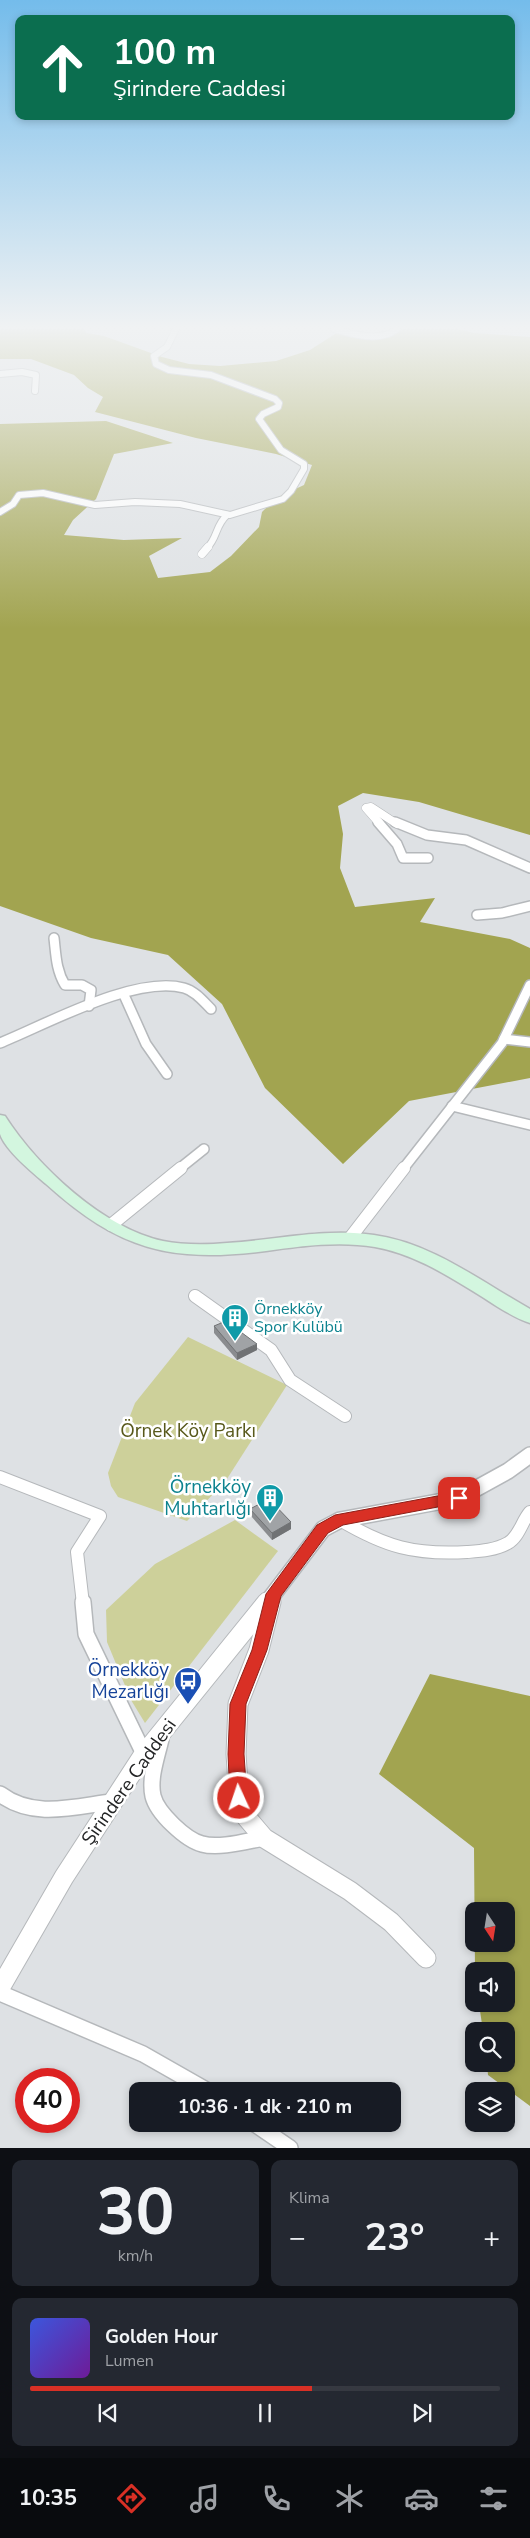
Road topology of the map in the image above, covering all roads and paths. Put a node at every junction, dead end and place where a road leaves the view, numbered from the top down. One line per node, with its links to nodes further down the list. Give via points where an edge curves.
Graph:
1 (265, 429): 3 (street, via 281,450 304,464 304,469 291,492 283,499)
2 (0, 512): 3 (street, via 14,504 21,494 35,492 91,504 180,504)
3 (226, 515): 4 (street, via 218,523 215,540)
4 (202, 554)
5 (428, 858): 6 (street, via 404,858 397,844 366,808 371,806 414,831 466,840)
6 (530, 868)
7 (530, 906): 8 (street)
8 (477, 915)
9 (54, 938): 12 (street, via 55,965 62,980 65,985 82,985 91,990)
10 (530, 985): 14 (street)
11 (124, 995): 12 (street); 13 (street, via 148,988 184,988 195,993); 17 (street, via 146,1044)
12 (89, 1006): 16 (street)
13 (211, 1009)
14 (504, 1038): 15 (street); 18 (street)
15 (530, 1042)
16 (0, 1043)
17 (166, 1074)
18 (452, 1106): 20 (street); 23 (street)
19 (0, 1120): 22 (main road, via 5,1131 44,1174 78,1204)
20 (530, 1125)
21 (204, 1150): 22 (street)
22 (111, 1225): 23 (main road, via 154,1245 194,1250)
23 (350, 1238): 25 (main road, via 394,1245 429,1257)
24 (195, 1296): 26 (street, via 271,1350 290,1380)
25 (526, 1311)
26 (344, 1416)
27 (530, 1455): 30 (street, Şirindere Caddesi, via 459,1498)
28 (0, 1477): 33 (street, via 100,1516 77,1552 86,1634)
29 (529, 1515): 30 (street, via 509,1543 453,1552 404,1550 367,1536)
30 (340, 1520): 31 (street, Şirindere Caddesi, via 323,1529)
31 (274, 1594): 32 (street, Şirindere Caddesi); 36 (street, via 259,1650 238,1704 236,1754 239,1798 246,1818)
32 (163, 1731): 33 (street, Şirindere Caddesi); 36 (street, via 152,1781 153,1797 174,1826 202,1844 230,1844)
33 (144, 1754): 35 (street, Şirindere Caddesi)
34 (0, 1794): 35 (street, via 18,1807 46,1809)
35 (111, 1802): 38 (street, Şirindere Caddesi)
36 (264, 1838): 37 (street, via 350,1891 391,1922)
37 (426, 1958)
38 (0, 1988)
39 (0, 1993): 40 (street, via 143,2054)
40 (192, 2082)
41 (267, 2132): 42 (street)
42 (290, 2148)

